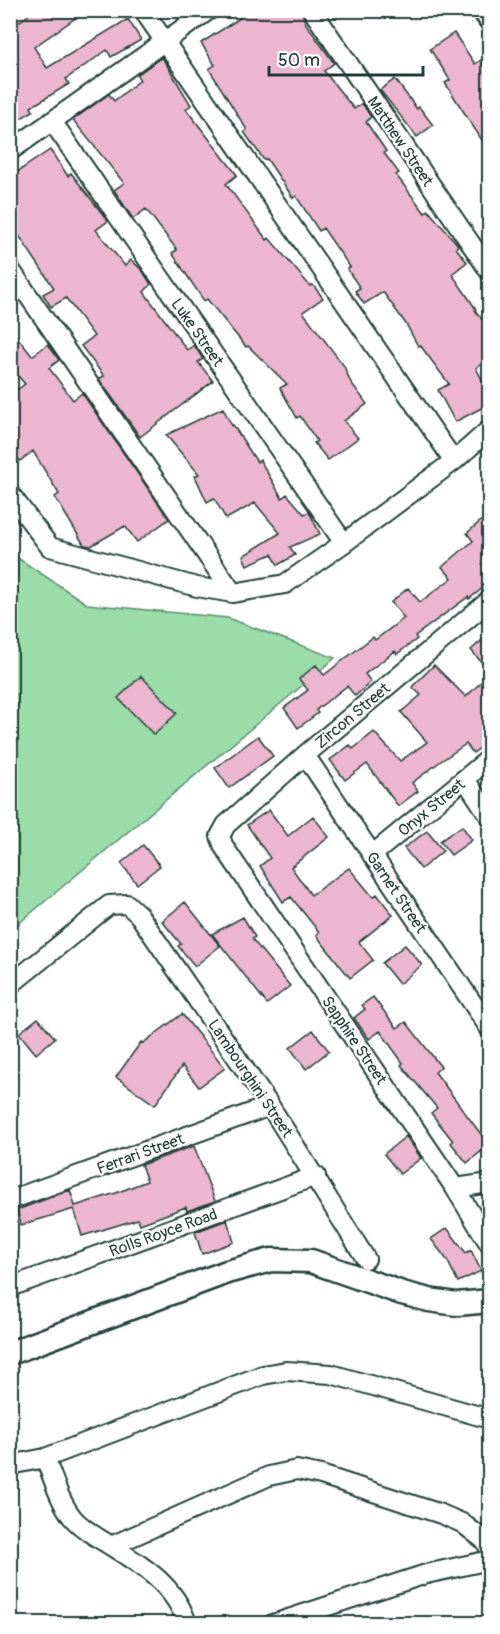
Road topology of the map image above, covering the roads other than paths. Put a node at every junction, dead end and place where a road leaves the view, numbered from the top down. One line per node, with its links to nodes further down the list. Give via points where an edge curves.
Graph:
1 (143, 10): 6 (street)
2 (209, 10): 6 (street)
3 (312, 10): 10 (street, Matthew Street)
4 (484, 10): 5 (street)
5 (489, 19)
6 (165, 41): 7 (street); 12 (street)
7 (52, 122): 8 (street); 14 (street, Luke Street)
8 (10, 151)
9 (10, 269): 15 (street)
10 (489, 272)
11 (489, 429): 12 (street)
12 (454, 461): 14 (street)
13 (10, 494): 15 (street, via 50,547)
14 (344, 543): 15 (street, via 285,584)
15 (232, 593)
16 (489, 600): 17 (street, Zircon Street)
17 (305, 755): 21 (street, Zircon Street, via 226,825); 22 (street, Garnet Street)
18 (489, 758): 19 (street, Onyx Street)
19 (465, 779): 20 (street); 22 (street, Onyx Street)
20 (489, 816)
21 (220, 836): 28 (street, Sapphire Street)
22 (372, 855): 24 (street, Garnet Street)
23 (10, 985): 25 (street, Lambourghini Street, via 109,905 127,904 139,915)
24 (489, 1029)
25 (270, 1106): 26 (street, Lambourghini Street); 29 (street, Ferrari Street)
26 (316, 1176): 31 (street, Lambourghini Street); 32 (street, Rolls Royce Road)
27 (489, 1183): 28 (street)
28 (455, 1188): 30 (street, Sapphire Street)
29 (10, 1200)
30 (489, 1245)
31 (366, 1259)
32 (10, 1287)
33 (489, 1301): 34 (street, via 457,1304 402,1293 311,1261 271,1260 226,1272)
34 (10, 1353)
35 (489, 1419): 36 (street, via 331,1374 286,1371 262,1375)
36 (45, 1458): 37 (street); 38 (street, via 72,1517)
37 (10, 1465)
38 (111, 1546): 39 (street, via 268,1476 297,1470 462,1523 484,1540); 41 (street, via 174,1594)
39 (489, 1549)
40 (489, 1560): 42 (street, via 426,1575)
41 (187, 1623)
42 (273, 1623)

